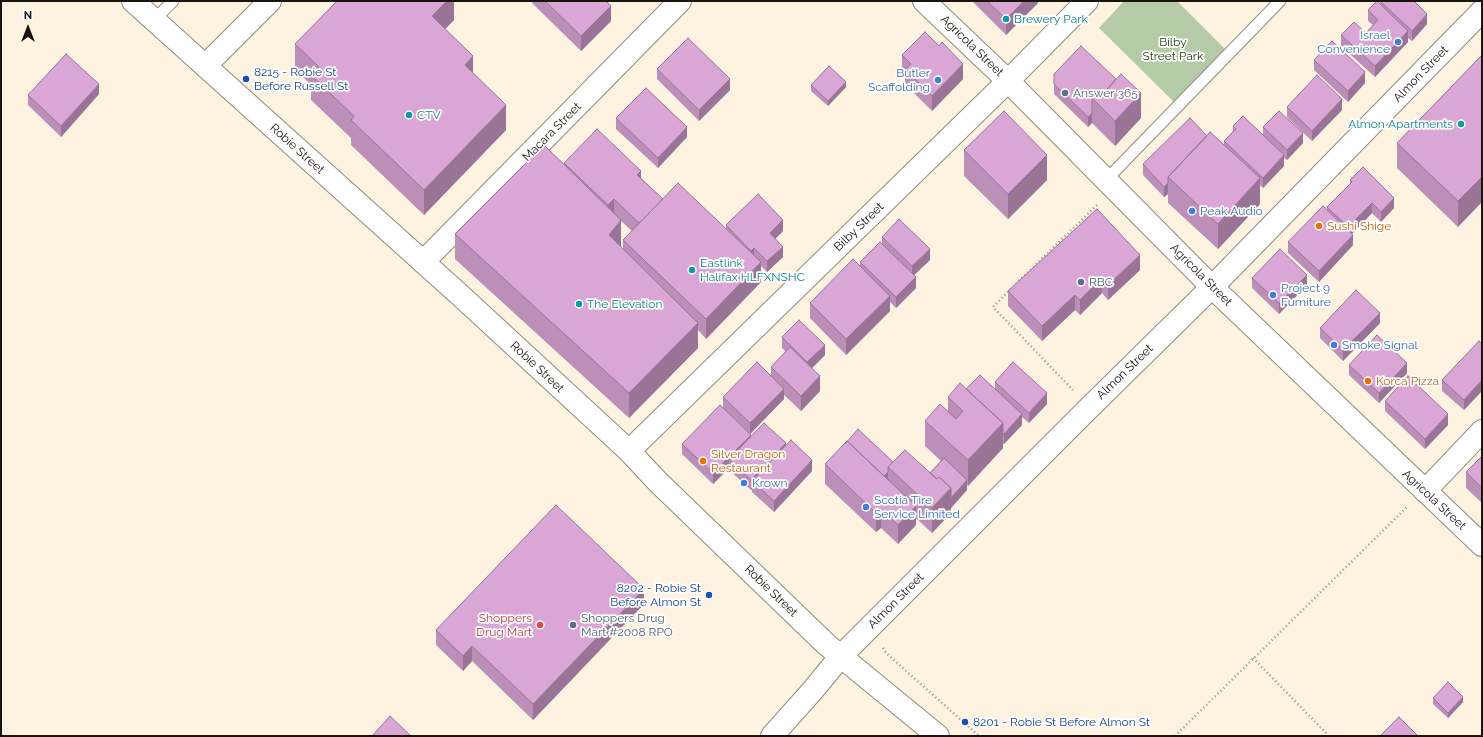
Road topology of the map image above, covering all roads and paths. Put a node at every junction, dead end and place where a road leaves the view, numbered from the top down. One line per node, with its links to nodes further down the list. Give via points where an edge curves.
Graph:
1 (133, 1): 9 (street, Robie Street)
2 (173, 1): 9 (lane)
3 (270, 1): 10 (street)
4 (680, 1): 13 (street, Macara Street)
5 (924, 1): 11 (street, Agricola Street)
6 (1087, 1): 11 (street, Bilby Street)
7 (1280, 1): 12 (lane)
8 (1482, 11): 14 (street, Almon Street)
9 (154, 20): 10 (street, Robie Street)
10 (205, 66): 13 (street, Robie Street)
11 (1008, 81): 12 (street, Agricola Street); 17 (street, Bilby Street)
12 (1110, 184): 14 (street, Agricola Street); 15 (path, via 993,307)
13 (423, 262): 17 (street, Robie Street)
14 (1212, 287): 15 (street, Almon Street); 18 (street, Agricola Street)
15 (1090, 406): 21 (street, Almon Street)
16 (1482, 430): 18 (street)
17 (629, 451): 21 (street, Robie Street, via 819,638)
18 (1424, 490): 19 (street, Agricola Street); 22 (path)
19 (1482, 545)
20 (883, 648): 25 (path)
21 (841, 656): 23 (street, Almon Street); 24 (street, Robie Street)
22 (1254, 658): 26 (path); 27 (path)
23 (772, 736)
24 (938, 736)
25 (979, 736)
26 (1175, 736)
27 (1329, 736)

